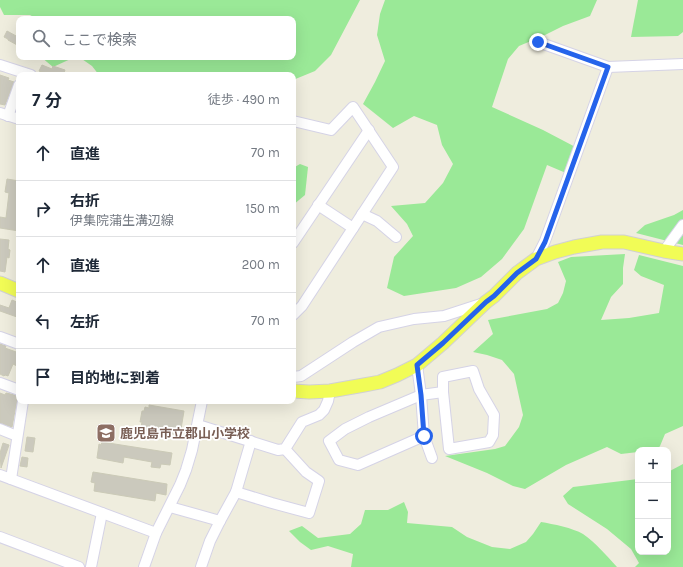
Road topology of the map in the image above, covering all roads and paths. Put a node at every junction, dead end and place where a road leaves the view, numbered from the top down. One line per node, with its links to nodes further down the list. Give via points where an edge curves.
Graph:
1 (538, 42): 4 (street)
2 (683, 64): 4 (street)
3 (0, 65): 5 (street)
4 (608, 67): 19 (street, via 545,242)
5 (19, 72)
6 (16, 91): 7 (street)
7 (4, 114): 8 (street)
8 (16, 119)
9 (296, 122): 10 (street, via 331,130 354,107)
10 (369, 130): 11 (street); 12 (street, via 393,167)
11 (318, 205): 14 (street); 16 (street)
12 (362, 214): 14 (street); 15 (street, via 377,221)
13 (683, 225): 17 (street)
14 (353, 228): 23 (street)
15 (396, 237)
16 (296, 238)
17 (664, 251): 18 (main road); 19 (main road, via 624,242 602,242 574,247)
18 (683, 254)
19 (536, 259): 22 (main road)
20 (0, 283): 21 (main road)
21 (16, 290)
22 (486, 302): 26 (main road); 27 (street, via 444,316 414,319 379,327 301,376)
23 (296, 312)
24 (0, 337): 25 (street)
25 (16, 343)
26 (417, 365): 31 (main road, via 380,382); 33 (street)
27 (296, 377)
28 (0, 383): 29 (street)
29 (16, 389)
30 (296, 391): 31 (main road)
31 (330, 391): 41 (street, via 324,410 302,422)
32 (443, 392): 32 (street, via 448,449 489,442 493,435 494,415 472,371 443,377); 33 (street)
33 (421, 395): 39 (street); 39 (street, via 345,429 329,441 339,460 358,465)
34 (22, 404): 38 (street)
35 (202, 404): 36 (street)
36 (198, 425): 40 (street); 46 (street, via 186,470)
37 (0, 429): 38 (street)
38 (17, 436): 44 (street)
39 (424, 436): 42 (street)
40 (251, 441): 41 (street, via 278,450); 45 (street)
41 (285, 449): 45 (street, via 306,472 319,481 309,513)
42 (432, 458)
43 (0, 475): 44 (street)
44 (11, 479): 47 (street)
45 (236, 492): 48 (street)
46 (170, 507): 48 (street); 49 (street)
47 (102, 513): 49 (street); 52 (street)
48 (220, 521): 54 (street)
49 (156, 533): 53 (street)
50 (0, 537): 51 (street)
51 (79, 567)
52 (91, 567)
53 (144, 567)
54 (201, 567)

